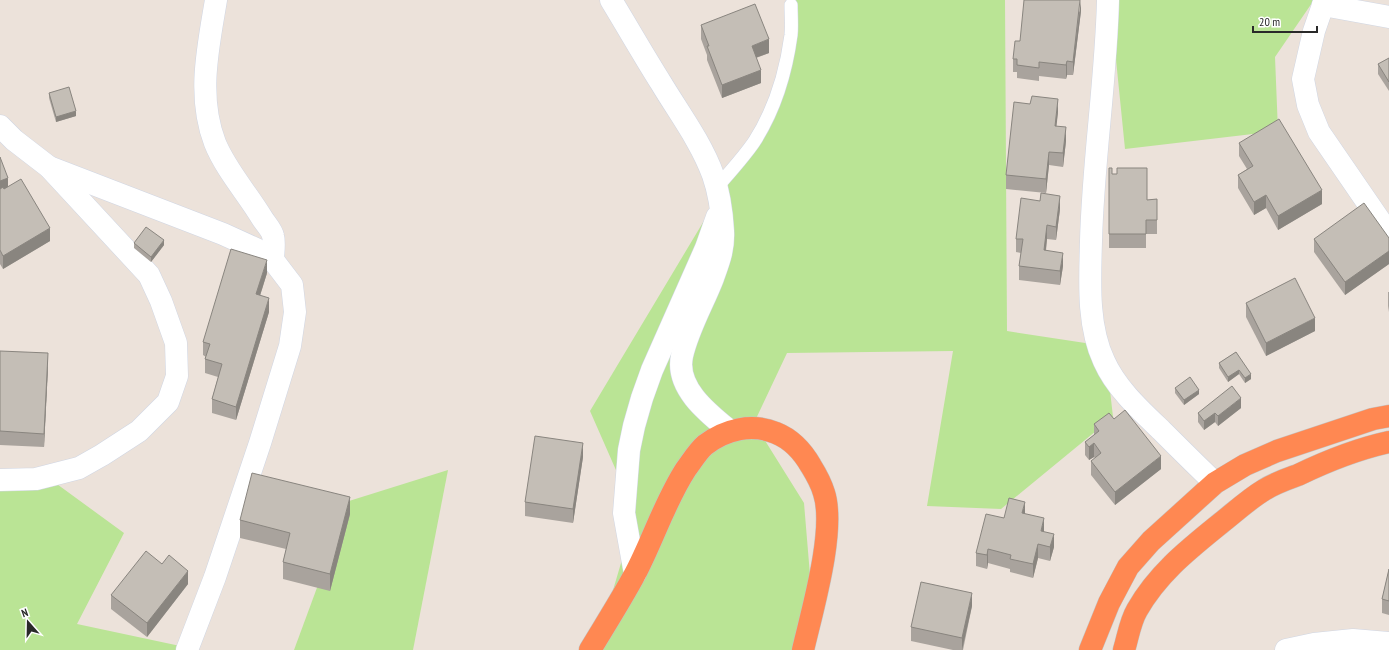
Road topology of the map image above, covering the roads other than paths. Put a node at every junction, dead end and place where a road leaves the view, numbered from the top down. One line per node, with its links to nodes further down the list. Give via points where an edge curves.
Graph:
1 (216, 0): 11 (street, via 206,63 205,104 209,124 225,164 273,236)
2 (611, 0): 9 (street, via 698,143 713,175)
3 (1108, 0): 16 (street, via 1101,111 1092,196 1089,289 1094,330 1103,360 1116,382 1138,408)
4 (1325, 3): 6 (street); 10 (street, via 1314,31 1303,79 1308,105 1319,132)
5 (791, 5): 9 (lane, via 791,34 776,96 753,143)
6 (1389, 17)
7 (0, 126): 8 (street)
8 (49, 167): 11 (street, via 224,234); 15 (street, via 149,275 176,343 177,376 168,402 139,431 102,455 79,468 36,479)
9 (718, 198): 13 (street, via 723,250 690,332 681,357 681,366 690,392 710,415); 17 (street, via 714,230 652,370 634,426 629,450 624,513)
10 (1389, 234)
11 (273, 260): 19 (street, via 292,285 296,312 290,346 215,577)
12 (1389, 416): 16 (highway, via 1373,419 1277,452 1245,465)
13 (730, 431): 17 (highway, via 705,446 693,459 670,498); 21 (highway, via 759,428 781,435 806,458 824,493 828,517 824,550)
14 (1389, 442): 23 (highway, via 1328,460 1265,489 1243,506 1187,550 1151,587 1136,611)
15 (0, 480)
16 (1215, 483): 22 (highway, via 1156,536 1128,567 1109,603)
17 (635, 574): 20 (highway)
18 (1389, 643): 24 (street, via 1353,640)
19 (187, 650)
20 (590, 650)
21 (803, 650)
22 (1090, 650)
23 (1124, 650)
24 (1286, 650)

